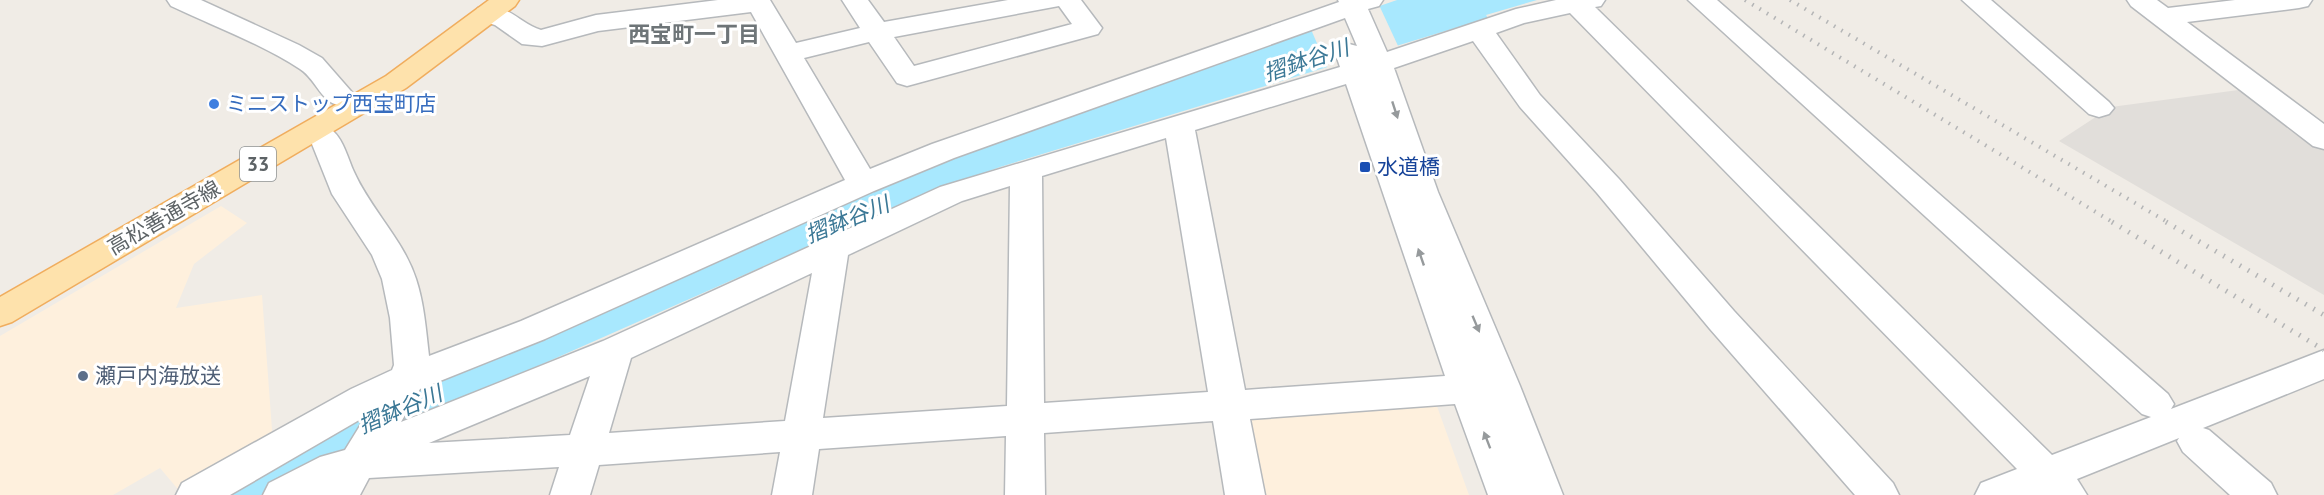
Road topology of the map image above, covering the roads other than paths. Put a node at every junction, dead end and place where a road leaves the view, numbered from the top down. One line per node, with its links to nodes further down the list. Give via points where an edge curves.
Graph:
1 (180, 0): 19 (street, via 312,64)
2 (855, 0): 16 (street)
3 (1052, 0): 12 (street)
4 (1068, 0): 16 (street, via 1088,28 907,77)
5 (1701, 0): 33 (street)
6 (1974, 0): 20 (street)
7 (2140, 0): 14 (street)
8 (1580, 1): 15 (street); 40 (street)
9 (2287, 1): 14 (street)
10 (758, 2): 11 (street, via 596,23 542,38 532,38); 17 (street)
11 (493, 5): 19 (main road, 高松善通寺線 / 33); 22 (main road, 高松善通寺線 / 33, via 396,82)
12 (971, 7): 16 (street)
13 (1347, 7): 18 (street); 25 (street, via 943,151)
14 (2163, 17): 23 (street)
15 (1486, 27): 18 (street); 49 (street, via 1530,101)
16 (876, 32): 17 (street)
17 (787, 54): 25 (street)
18 (1366, 63): 21 (street); 32 (street, one-way to 18); 48 (street, one-way to 48, via 1502,386)
19 (342, 98): 27 (main road, 高松善通寺線 / 33)
20 (2099, 108)
21 (1179, 124): 24 (street); 34 (street)
22 (315, 131): 28 (main road, 高松善通寺線 / 33); 31 (street, via 325,140 348,194 388,253 399,279 412,365)
23 (2324, 139)
24 (1026, 170): 26 (street, via 951,194); 35 (street)
25 (863, 184): 31 (street)
26 (833, 248): 29 (street); 36 (street)
27 (0, 294)
28 (0, 313)
29 (616, 350): 38 (street); 39 (street, via 411,434)
30 (2324, 364): 40 (street)
31 (403, 385): 39 (street); 41 (street, via 364,399)
32 (1468, 389): 34 (street); 47 (street, one-way to 32)
33 (2155, 404)
34 (1229, 405): 35 (street); 46 (street)
35 (1025, 418): 36 (street); 45 (street)
36 (802, 434): 38 (street); 44 (street)
37 (2196, 441): 51 (street)
38 (585, 450): 39 (street); 43 (street)
39 (355, 467): 42 (street, via 334,468)
40 (2056, 484): 50 (street)
41 (196, 495)
42 (283, 495)
43 (570, 495)
44 (792, 495)
45 (1025, 495)
46 (1245, 495)
47 (1508, 495)
48 (1543, 495)
49 (1879, 495)
50 (1995, 495)
51 (2257, 495)

